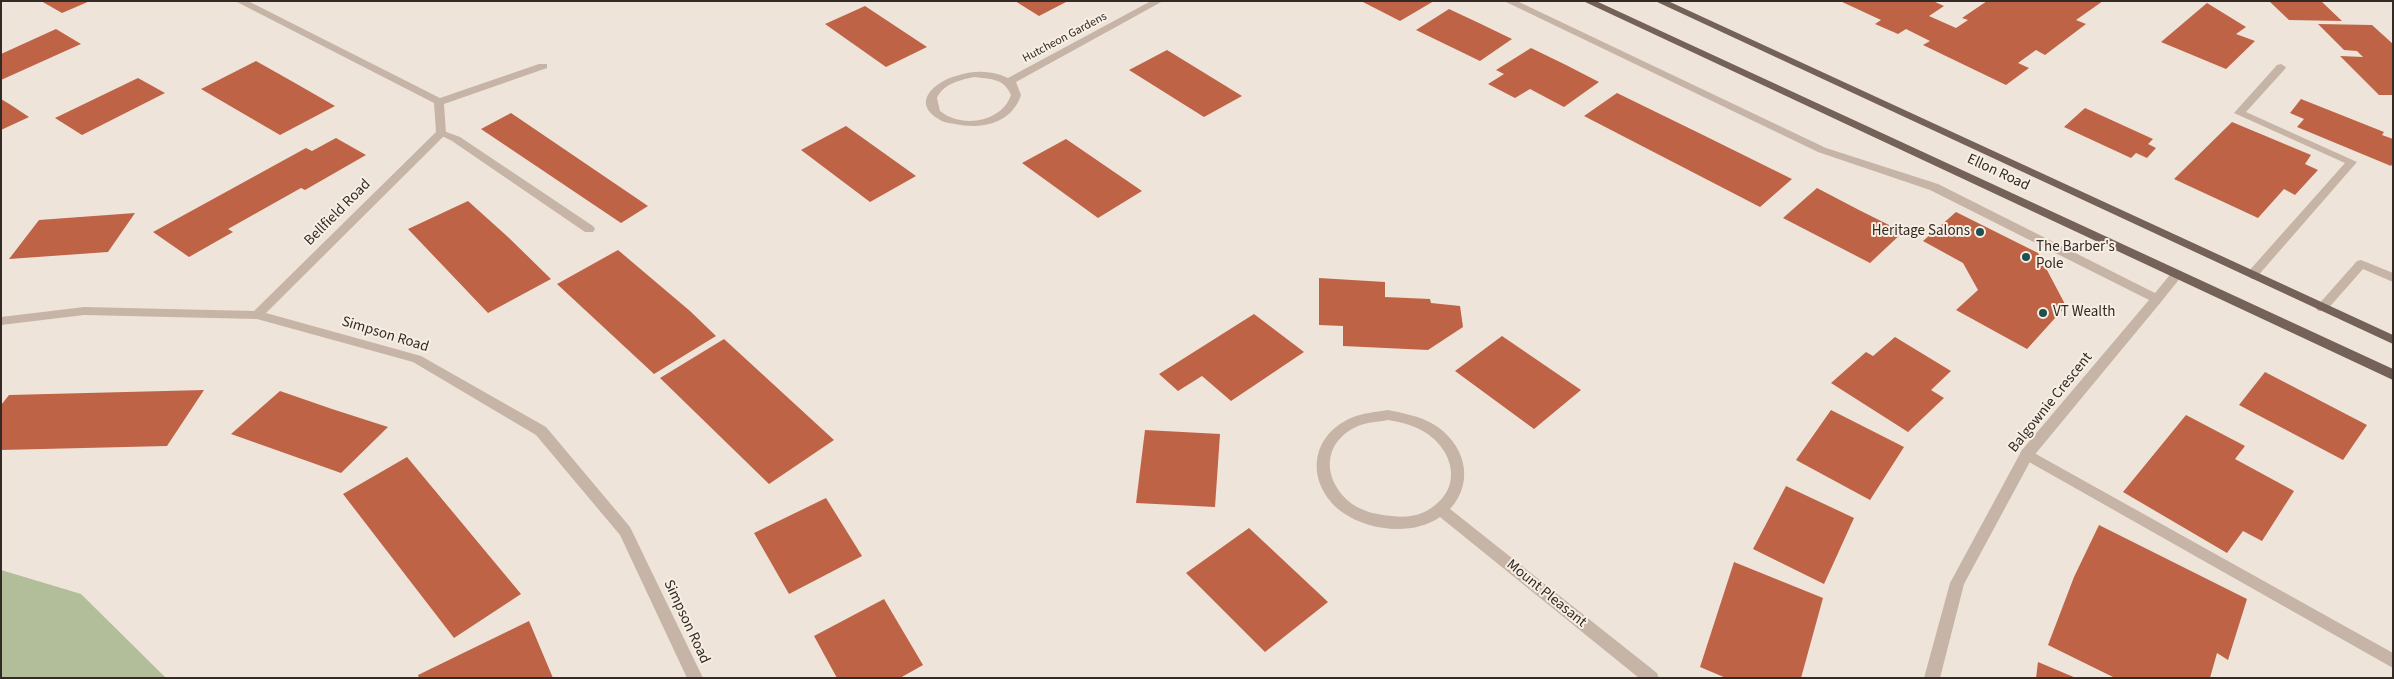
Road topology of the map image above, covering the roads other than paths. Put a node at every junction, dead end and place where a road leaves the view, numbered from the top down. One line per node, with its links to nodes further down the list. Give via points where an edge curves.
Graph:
1 (240, 1): 9 (street)
2 (1158, 1): 8 (street, Hutcheon Gardens)
3 (1509, 1): 15 (street, via 1822,150 1934,187)
4 (1588, 1): 12 (main road, Ellon Road)
5 (1660, 1): 13 (main road, Ellon Road)
6 (543, 66): 9 (street)
7 (2281, 67): 13 (street, via 2239,113 2352,162)
8 (1009, 82): 8 (street, via 1017,97 1014,105 1007,113 982,123 955,123 935,112 932,104 938,88 960,76 987,74)
9 (439, 102): 10 (street)
10 (441, 133): 11 (street, via 456,139); 17 (street, Bellfield Road)
11 (589, 229)
12 (2177, 274): 15 (street, Balgownie Crescent); 20 (main road, Ellon Road)
13 (2252, 275): 16 (main road, Ellon Road)
14 (2393, 278): 16 (street, via 2361,264)
15 (2157, 299): 21 (street, Balgownie Crescent)
16 (2322, 308): 19 (main road, Ellon Road)
17 (257, 315): 18 (street, Simpson Road, via 84,311); 24 (street, Simpson Road, via 417,359 541,431 625,531)
18 (1, 321)
19 (2393, 340)
20 (2393, 376)
21 (2027, 454): 23 (street); 26 (street, Balgownie Crescent, via 1957,583)
22 (1441, 510): 22 (street, via 1418,520 1391,523 1356,513 1341,504 1330,491 1323,477 1321,463 1324,450 1331,438 1355,420 1388,415 1422,424 1437,433 1456,458 1458,486 1452,499); 25 (street, Mount Pleasant)
23 (2393, 661)
24 (695, 678)
25 (1651, 678)
26 (1932, 678)

